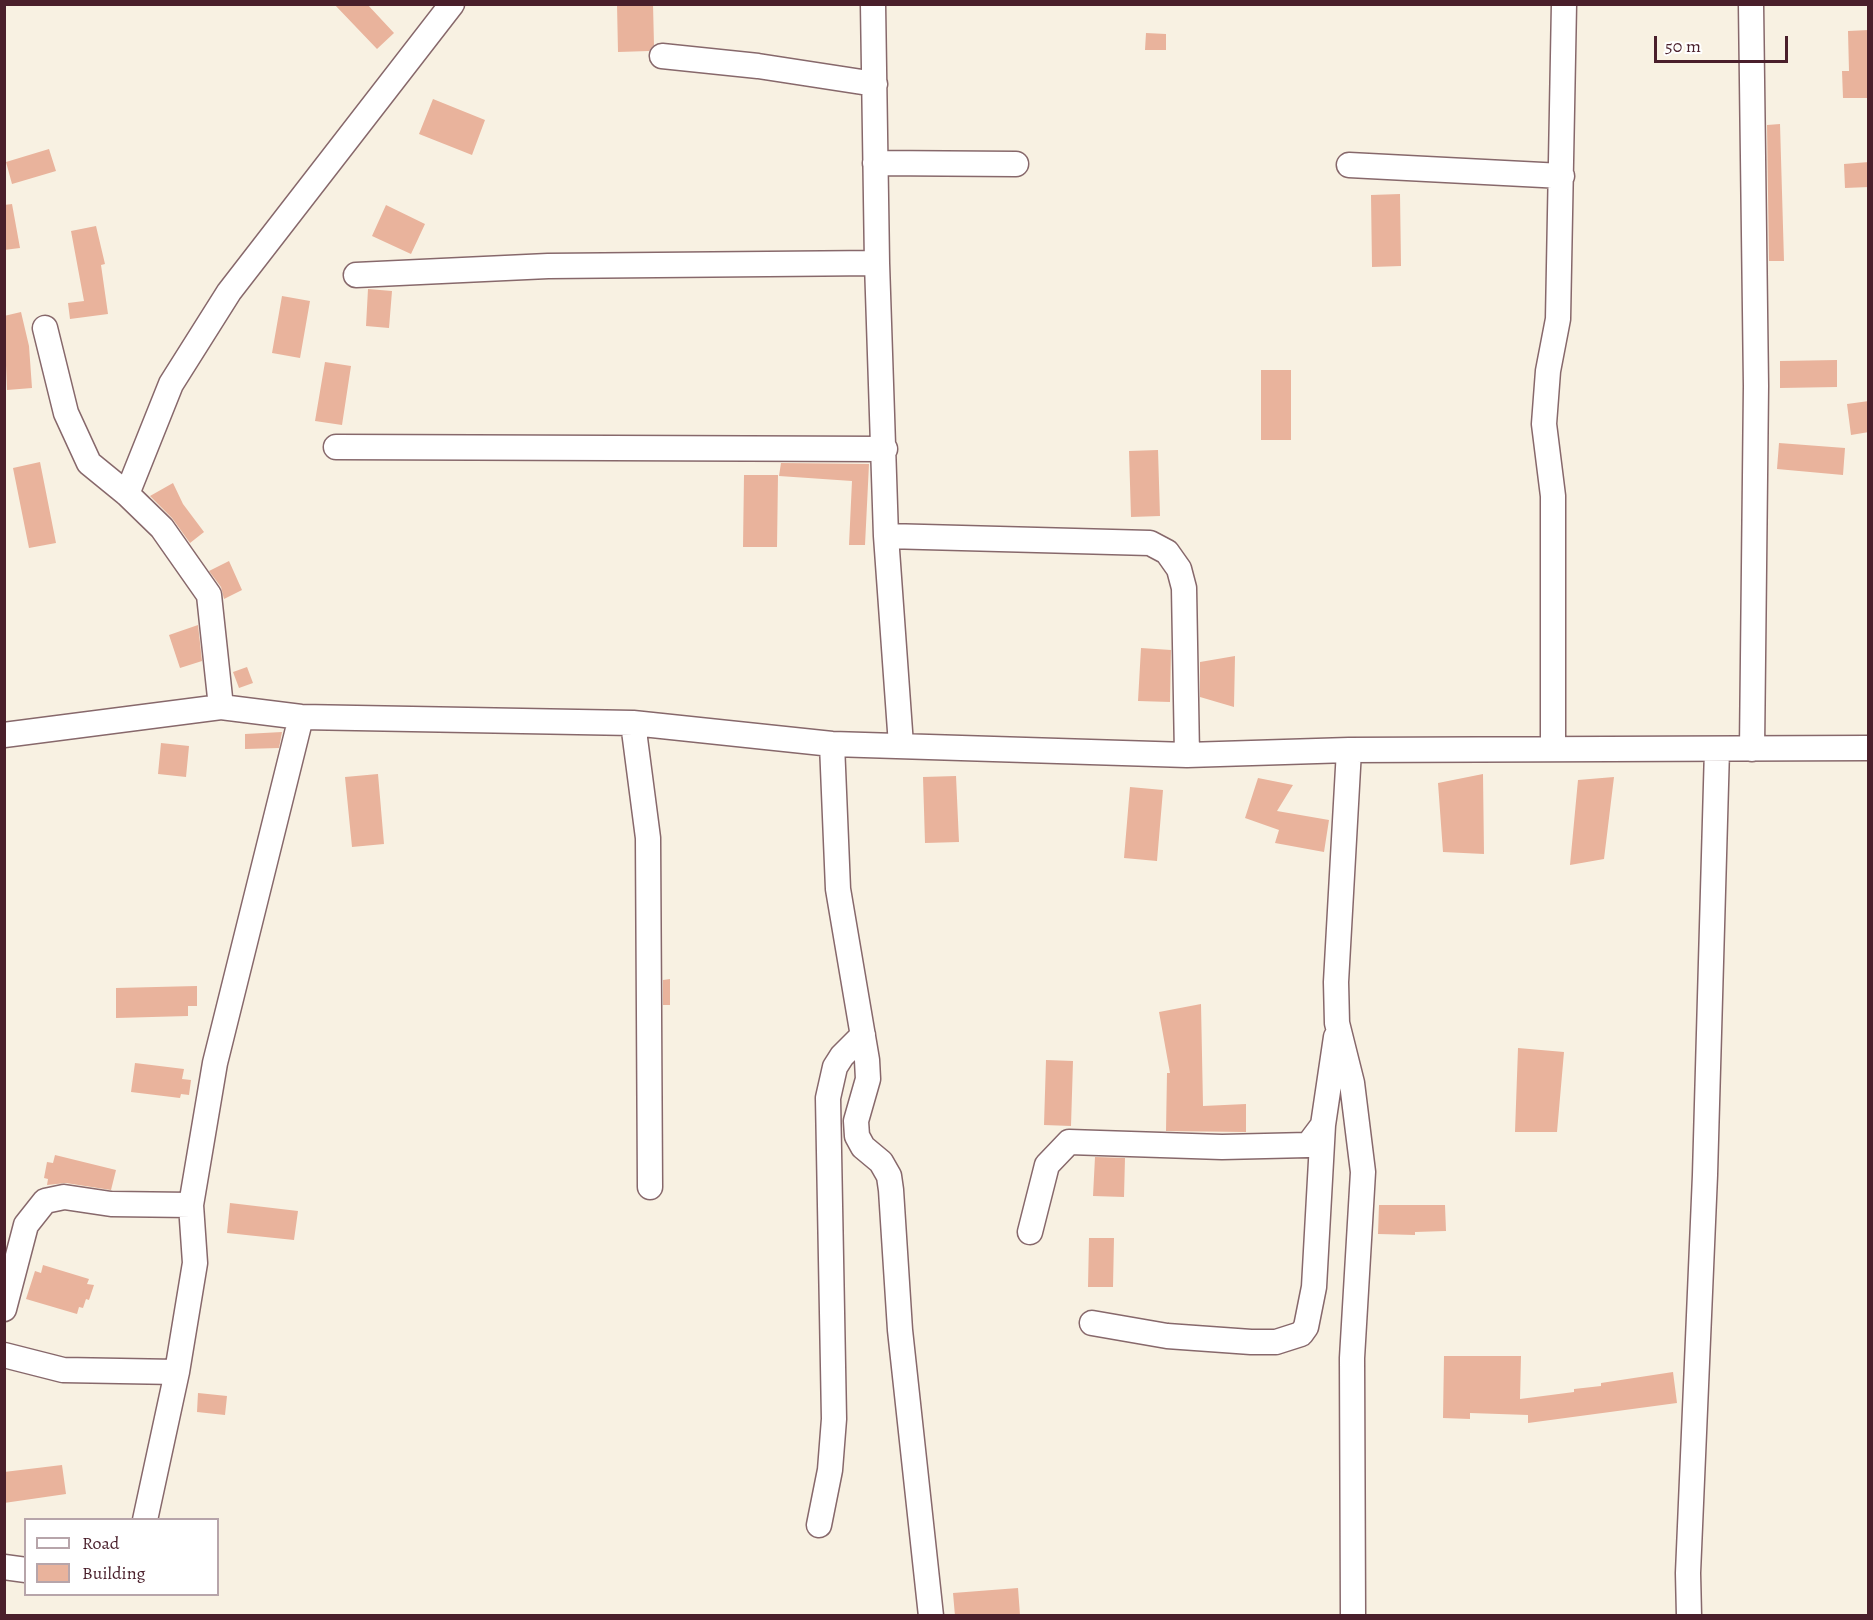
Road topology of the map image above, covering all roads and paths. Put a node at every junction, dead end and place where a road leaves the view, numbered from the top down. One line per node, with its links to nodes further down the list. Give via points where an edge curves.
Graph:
1 (452, 4): 16 (street, via 229,292 171,384)
2 (873, 4): 6 (street)
3 (1564, 4): 10 (street)
4 (1751, 4): 27 (street, via 1756,386)
5 (662, 56): 6 (street)
6 (875, 84): 7 (street)
7 (874, 162): 8 (street); 11 (street)
8 (1016, 164)
9 (1349, 165): 10 (street)
10 (1562, 176): 25 (street, via 1558,319 1548,371 1544,424 1553,496)
11 (877, 263): 12 (street, via 548,266); 15 (street)
12 (356, 275)
13 (45, 328): 16 (street, via 66,413 88,463)
14 (336, 447): 15 (street)
15 (885, 449): 17 (street)
16 (127, 494): 18 (street, via 162,528 209,595)
17 (886, 536): 23 (street); 29 (street, via 1150,543 1167,552 1179,569 1184,588)
18 (221, 707): 19 (street); 21 (street)
19 (301, 717): 20 (street); 34 (street, via 215,1063)
20 (633, 723): 22 (street); 33 (street, via 648,838)
21 (4, 735)
22 (832, 744): 23 (street); 31 (street, via 838,889)
23 (901, 745): 29 (street)
24 (1869, 748): 27 (street)
25 (1553, 749): 26 (street); 28 (street)
26 (1717, 749): 27 (street); 46 (street)
27 (1752, 749)
28 (1349, 750): 29 (street); 30 (street)
29 (1187, 754)
30 (1337, 1023): 32 (street); 45 (street, via 1352,1083 1363,1172 1352,1359)
31 (862, 1035): 41 (street, via 836,1067 828,1098 834,1419 830,1470); 44 (street, via 868,1079 856,1121 857,1136 863,1147 881,1162 891,1190 900,1330)
32 (1323, 1125): 35 (street, via 1308,1145 1272,1148 1069,1143 1047,1165); 37 (street, via 1314,1287 1301,1334 1276,1342 1251,1342 1167,1336)
33 (650, 1187)
34 (191, 1205): 36 (street, via 111,1204 64,1197 45,1201 26,1225); 39 (street, via 195,1263)
35 (1030, 1232)
36 (4, 1309)
37 (1092, 1323)
38 (4, 1355): 39 (street, via 63,1370)
39 (177, 1372): 40 (street)
40 (145, 1518)
41 (819, 1525)
42 (4, 1567): 43 (street)
43 (24, 1570)
44 (931, 1616)
45 (1353, 1616)
46 (1689, 1616)

